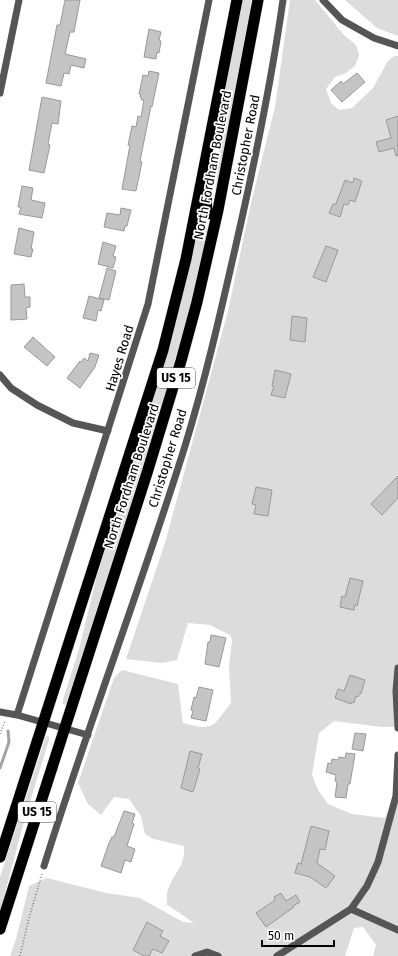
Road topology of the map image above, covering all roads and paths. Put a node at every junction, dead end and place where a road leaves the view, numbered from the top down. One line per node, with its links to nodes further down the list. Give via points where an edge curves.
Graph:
1 (19, 0): 8 (street)
2 (209, 0): 12 (street, Hayes Road, via 148,304)
3 (237, 0): 9 (highway, North Fordham Boulevard / US 15)
4 (258, 0): 10 (highway, North Fordham Boulevard / US 15)
5 (283, 0): 20 (street, Christopher Road, via 254,167 212,348 183,452)
6 (323, 0): 7 (street, via 342,20 374,38)
7 (398, 46)
8 (0, 93)
9 (204, 166): 10 (highway, via 208,189 206,206 209,213); 16 (highway, North Fordham Boulevard / US 15, via 186,259 164,347)
10 (216, 215): 17 (highway, North Fordham Boulevard / US 15, via 181,362)
11 (0, 375): 12 (street, via 11,388 37,405 73,423)
12 (108, 431): 15 (street, Hayes Road)
13 (398, 668): 18 (street)
14 (4, 713): 15 (street); 19 (path)
15 (17, 715): 16 (street)
16 (43, 722): 17 (street); 22 (highway, North Fordham Boulevard / US 15)
17 (65, 728): 20 (street); 25 (highway, North Fordham Boulevard / US 15)
18 (398, 728)
19 (0, 734)
20 (88, 735): 23 (street, Christopher Road)
21 (398, 755): 24 (street, via 396,796 378,862 367,886)
22 (0, 857)
23 (44, 866): 27 (path)
24 (351, 909): 26 (street); 30 (street)
25 (0, 928)
26 (398, 930)
27 (20, 956)
28 (195, 956): 29 (street, via 207,952)
29 (218, 956)
30 (277, 956)

